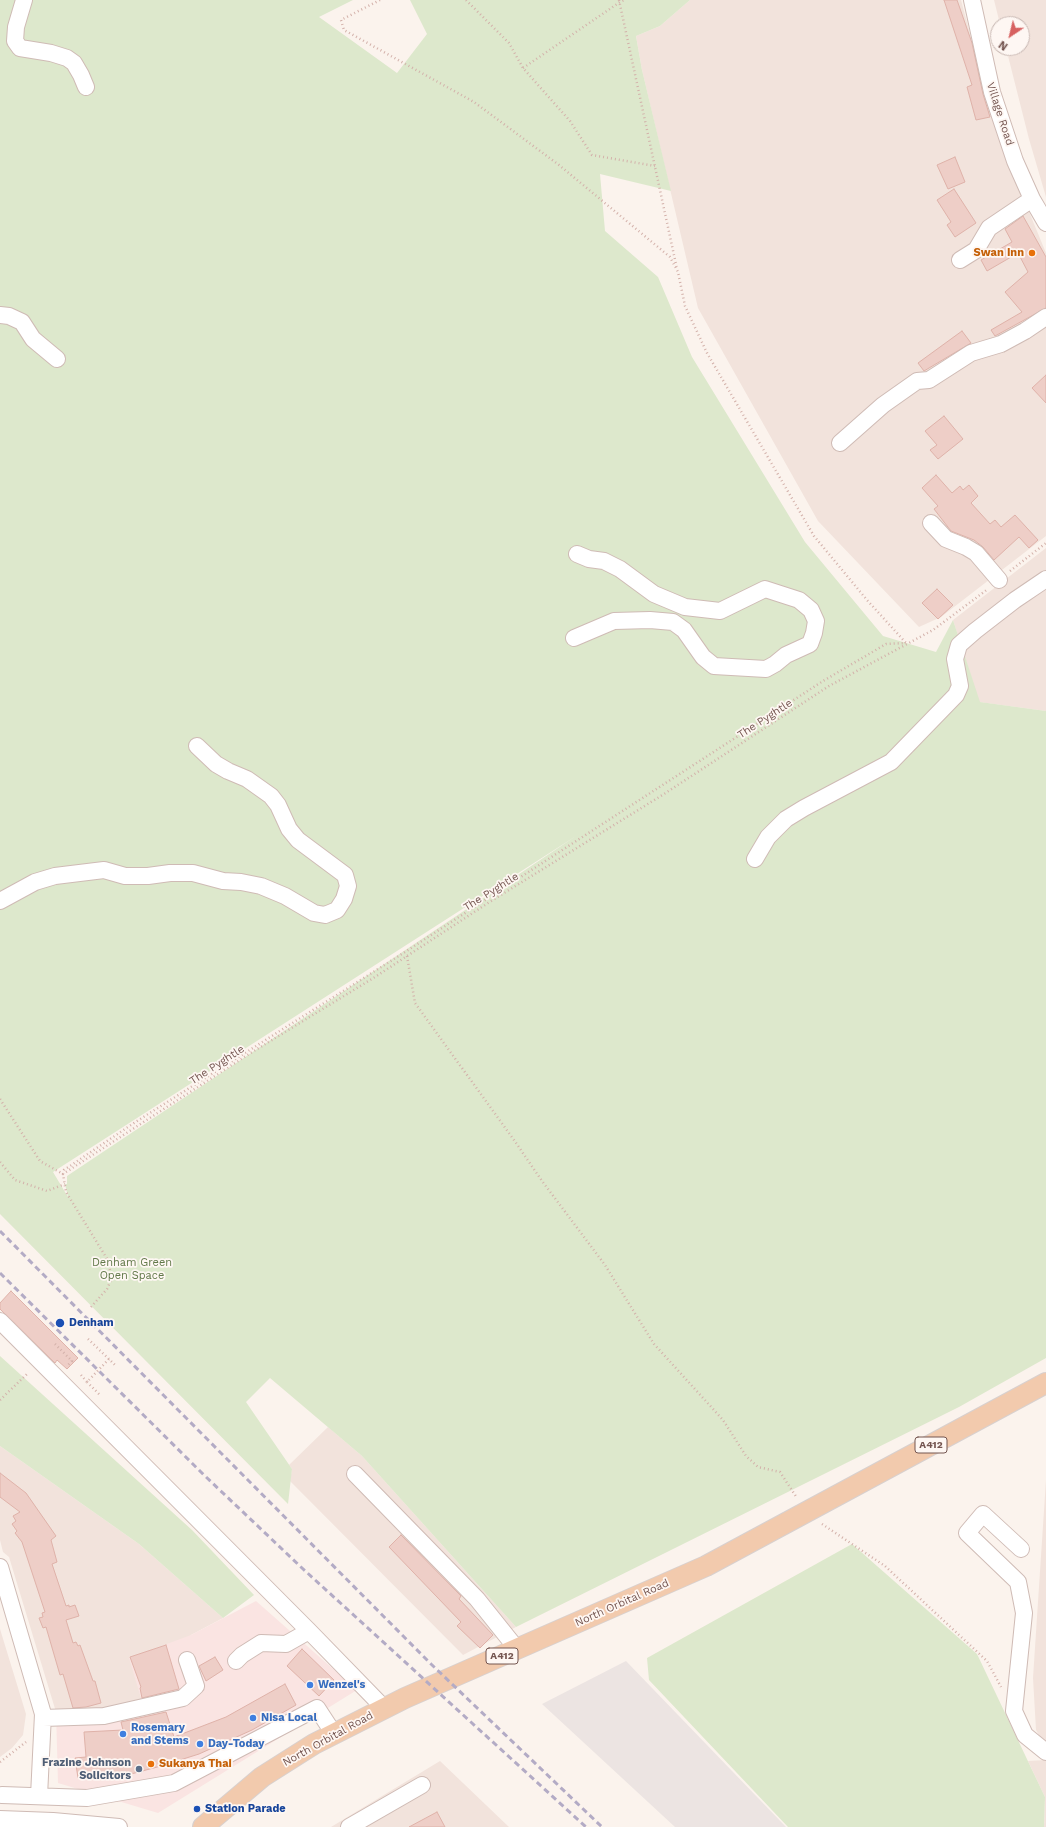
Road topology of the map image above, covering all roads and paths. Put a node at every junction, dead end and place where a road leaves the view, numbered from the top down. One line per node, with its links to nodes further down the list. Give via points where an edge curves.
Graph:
1 (24, 0): 8 (street, via 16,27 15,41 20,48 67,58 74,63)
2 (380, 0): 13 (path, via 341,20 344,30 480,107 559,165 670,257)
3 (466, 0): 7 (path, via 509,43)
4 (624, 0): 6 (path)
5 (972, 0): 10 (street, Village Road, via 992,92 1015,161)
6 (619, 1): 7 (path); 9 (path)
7 (523, 68): 9 (path, via 570,121 592,155)
8 (86, 87)
9 (655, 166): 13 (path)
10 (1032, 199): 11 (street, Village Road); 12 (street, via 989,228 976,250)
11 (1046, 223)
12 (960, 260)
13 (678, 272): 24 (path, via 685,306 707,353 814,536)
14 (0, 315): 16 (street, via 22,322 33,339)
15 (1046, 317): 17 (street, via 1001,344 971,352 929,380 917,381 883,405)
16 (57, 359)
17 (840, 443)
18 (931, 522): 22 (street, via 946,539 976,553)
19 (1046, 543): 22 (path, The Pyghtle)
20 (577, 554): 23 (street, via 609,563 654,594 685,608 720,610 765,589 799,600 811,610 816,621 810,644 786,655 766,669 714,666 703,657 684,630 674,622 614,621)
21 (1046, 579): 26 (street, via 1015,600 959,645 955,659 960,686 956,695 891,762 786,820 768,837)
22 (999, 580): 24 (path, The Pyghtle, via 933,630)
23 (574, 638)
24 (906, 643): 28 (path, The Pyghtle, via 829,686 664,794); 31 (path, via 886,644 823,681 412,948 134,1124 64,1170)
25 (197, 746): 27 (street, via 216,764 247,779 271,796 298,840 345,874 348,886 337,910 325,915 314,913 261,886 222,881 193,873 125,876 104,870 55,876 35,882)
26 (755, 859)
27 (0, 901)
28 (407, 956): 31 (path, The Pyghtle); 47 (path, via 415,1003 605,1265 654,1344 723,1420 746,1456 758,1467 780,1472)
29 (0, 1099): 31 (path, via 40,1161)
30 (0, 1162): 32 (path, via 16,1180 47,1191)
31 (63, 1174): 32 (path)
32 (65, 1184): 33 (path, via 74,1208 109,1262 111,1280 107,1289)
33 (91, 1307)
34 (0, 1321): 50 (street)
35 (88, 1339): 37 (path)
36 (55, 1344): 38 (path, via 72,1361 68,1365)
37 (109, 1359): 39 (path, bridge); 42 (path, bridge)
38 (62, 1360)
39 (115, 1365)
40 (28, 1374): 45 (path)
41 (81, 1375): 42 (path, bridge)
42 (87, 1382): 44 (path)
43 (1046, 1383): 47 (main road, North Orbital Road / A412)
44 (101, 1396)
45 (0, 1400)
46 (355, 1474): 51 (street, via 477,1599)
47 (805, 1513): 51 (main road, North Orbital Road / A412, via 706,1566); 55 (path, via 885,1566 987,1661)
48 (1021, 1549): 55 (street, via 983,1514 967,1533 1018,1582 1024,1613)
49 (0, 1567): 56 (street)
50 (309, 1631): 53 (street, via 286,1644 261,1643); 54 (street)
51 (517, 1649): 54 (main road, North Orbital Road / A412)
52 (186, 1660): 56 (street, via 196,1686 183,1698 104,1716)
53 (236, 1661)
54 (384, 1708): 57 (main road, North Orbital Road / A412)
55 (1014, 1711): 59 (street, via 1025,1735)
56 (43, 1718): 63 (street)
57 (334, 1734): 63 (street, via 317,1708 174,1783 87,1798); 67 (main road, North Orbital Road / A412, via 262,1777)
58 (29, 1735): 60 (path, via 26,1742)
59 (1046, 1752)
60 (0, 1762)
61 (422, 1785): 68 (street)
62 (1, 1795): 63 (street); 64 (street)
63 (39, 1796)
64 (2, 1819): 65 (street)
65 (53, 1824): 66 (street)
66 (119, 1827)
67 (203, 1827)
68 (349, 1827)

